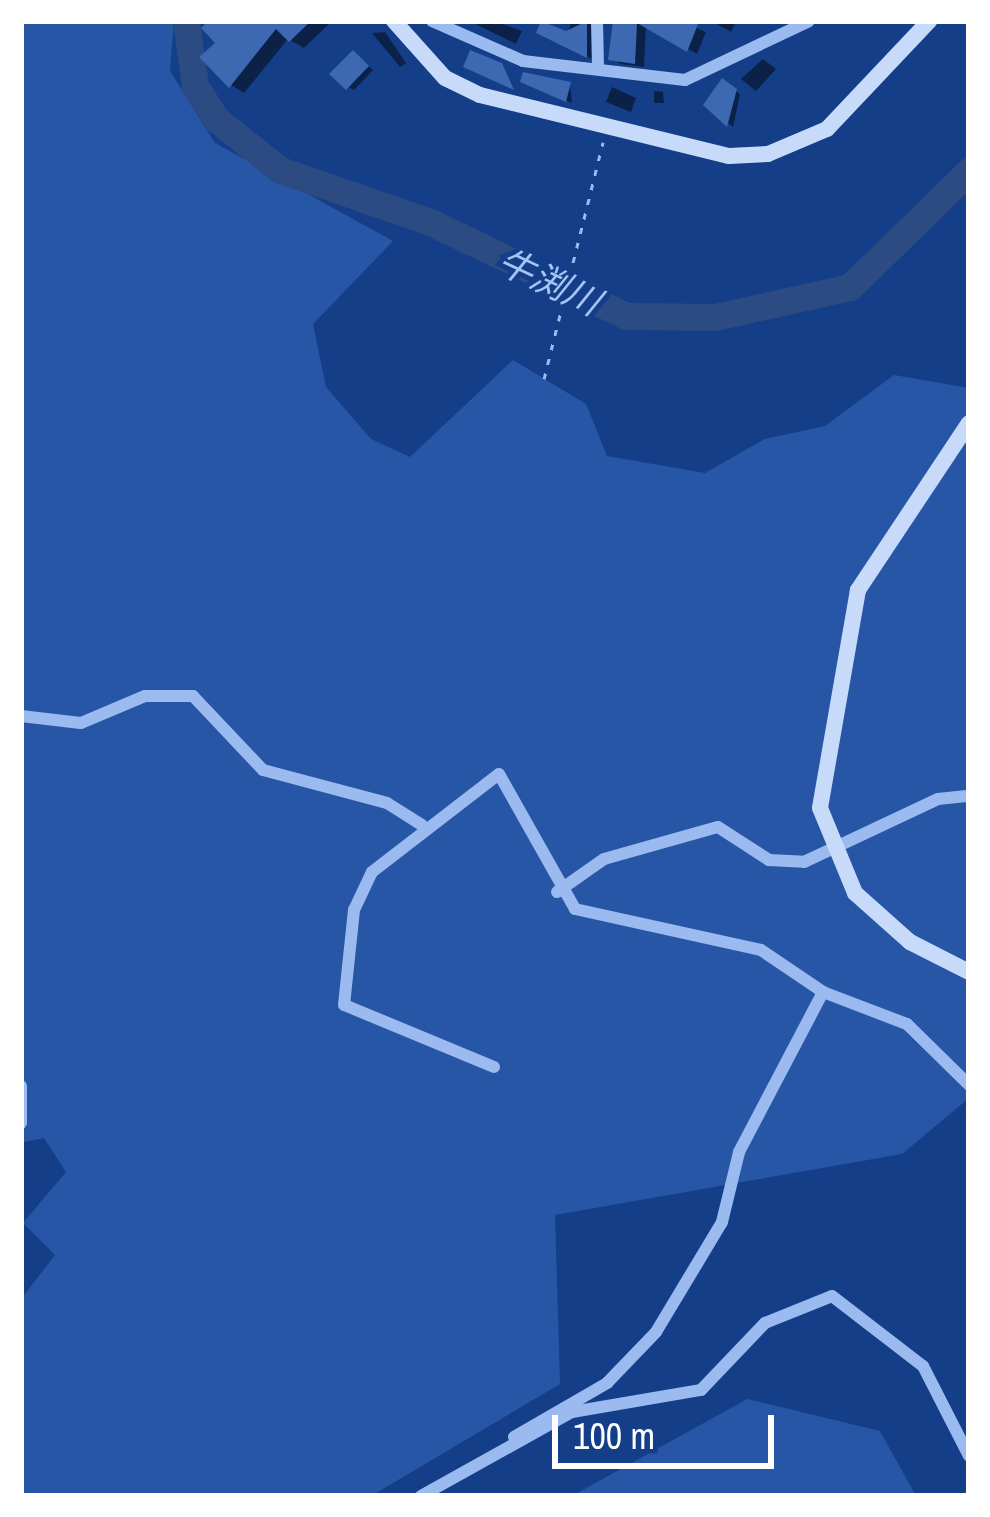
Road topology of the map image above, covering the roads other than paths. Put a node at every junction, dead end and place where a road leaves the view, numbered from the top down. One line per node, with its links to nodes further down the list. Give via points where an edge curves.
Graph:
1 (394, 21): 5 (street, via 462,86 607,128 768,154 827,129)
2 (432, 21): 6 (street, via 523,61)
3 (597, 21): 6 (street)
4 (809, 21): 6 (street, via 685,80)
5 (929, 21)
6 (598, 68)
7 (969, 423): 11 (street, via 898,515 848,618 820,767)
8 (21, 716): 10 (street, via 81,723 145,697 193,696 263,770 387,803)
9 (969, 796): 11 (street)
10 (422, 825): 12 (street, via 499,774); 15 (street, via 359,894 344,1005)
11 (829, 851): 12 (street, via 769,860 718,827 604,860); 13 (street, via 880,918)
12 (557, 892): 14 (street, via 596,916 761,950)
13 (969, 972)
14 (823, 992): 16 (street, via 907,1024); 19 (street, via 739,1152 722,1222 656,1332 607,1383 528,1421)
15 (494, 1067)
16 (969, 1085)
17 (21, 1086): 18 (street)
18 (21, 1123)
19 (505, 1446): 20 (street, via 605,1402 701,1390 765,1323 832,1296 923,1366); 21 (street)
20 (969, 1456)
21 (421, 1496)

